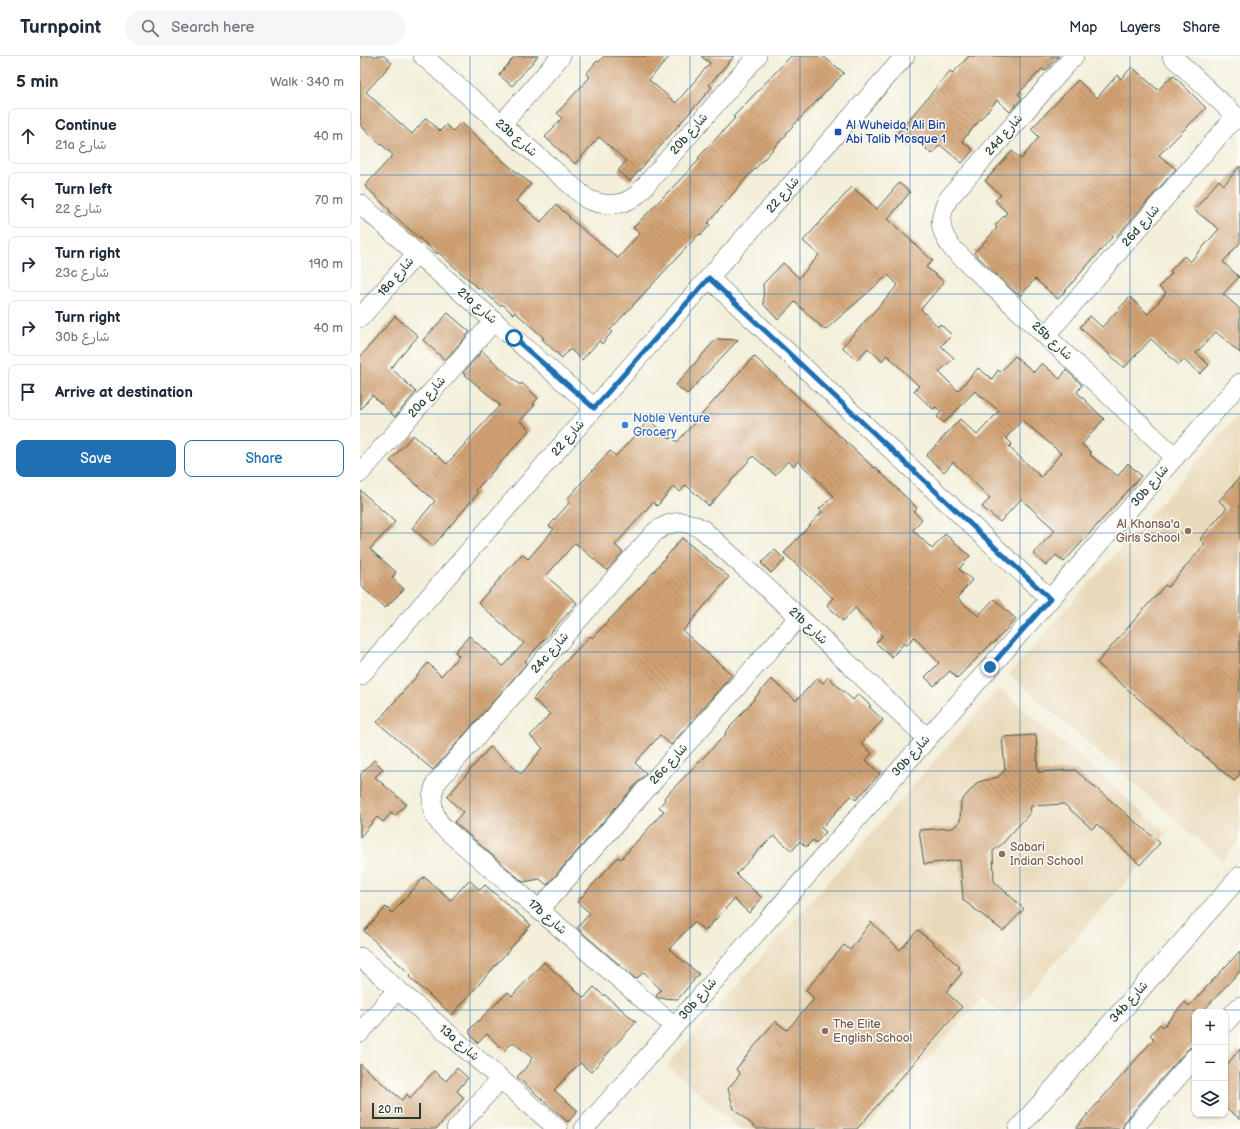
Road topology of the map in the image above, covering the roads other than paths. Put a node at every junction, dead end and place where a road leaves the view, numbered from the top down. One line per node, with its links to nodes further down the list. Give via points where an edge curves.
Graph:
1 (423, 56): 8 (street, 23b شارع)
2 (561, 56): 8 (street)
3 (757, 56): 10 (street, 20b شارع, via 638,194)
4 (905, 56): 13 (street, شارع 22)
5 (1074, 56): 11 (street, 24d شارع, via 948,199)
6 (1172, 56): 7 (street)
7 (1238, 118): 16 (street, 26d شارع)
8 (501, 125): 10 (street, 23b شارع, via 587,199 606,205)
9 (360, 204): 12 (street, 21a شارع)
10 (616, 205)
11 (941, 219): 16 (street, 25b شارع, via 942,229 952,248)
12 (416, 253): 14 (street, 18a شارع); 15 (street, 21a شارع)
13 (709, 278): 18 (street, شارع 22); 22 (street)
14 (360, 318)
15 (494, 321): 18 (street, 21a شارع); 20 (street, 20a شارع)
16 (1046, 336): 19 (street, 25b شارع)
17 (1240, 384): 19 (street, 30b شارع)
18 (594, 408): 24 (street, شارع 22)
19 (1175, 457): 22 (street, 30b شارع)
20 (360, 473)
21 (683, 522): 23 (street, 21b شارع, via 702,529); 26 (street, 24c شارع, via 673,523 655,532 436,783)
22 (1050, 599): 25 (street, 30b شارع)
23 (799, 617): 25 (street, 21b شارع); 28 (street, 26c شارع)
24 (363, 666)
25 (927, 738): 33 (street, 30b شارع)
26 (432, 799): 28 (street, 17b شارع, via 435,815 444,828)
27 (1237, 887): 40 (street, 34b شارع)
28 (539, 910): 33 (street, 17b شارع)
29 (360, 958): 30 (street, 13a شارع)
30 (397, 990): 34 (street); 36 (street, 13a شارع)
31 (1240, 1006): 32 (street)
32 (1228, 1020)
33 (674, 1026): 39 (street, 30b شارع)
34 (360, 1033)
35 (1192, 1061): 41 (street)
36 (500, 1079): 37 (street); 38 (street, 13a شارع)
37 (456, 1129)
38 (558, 1129)
39 (584, 1129)
40 (1018, 1129)
41 (1133, 1129)

